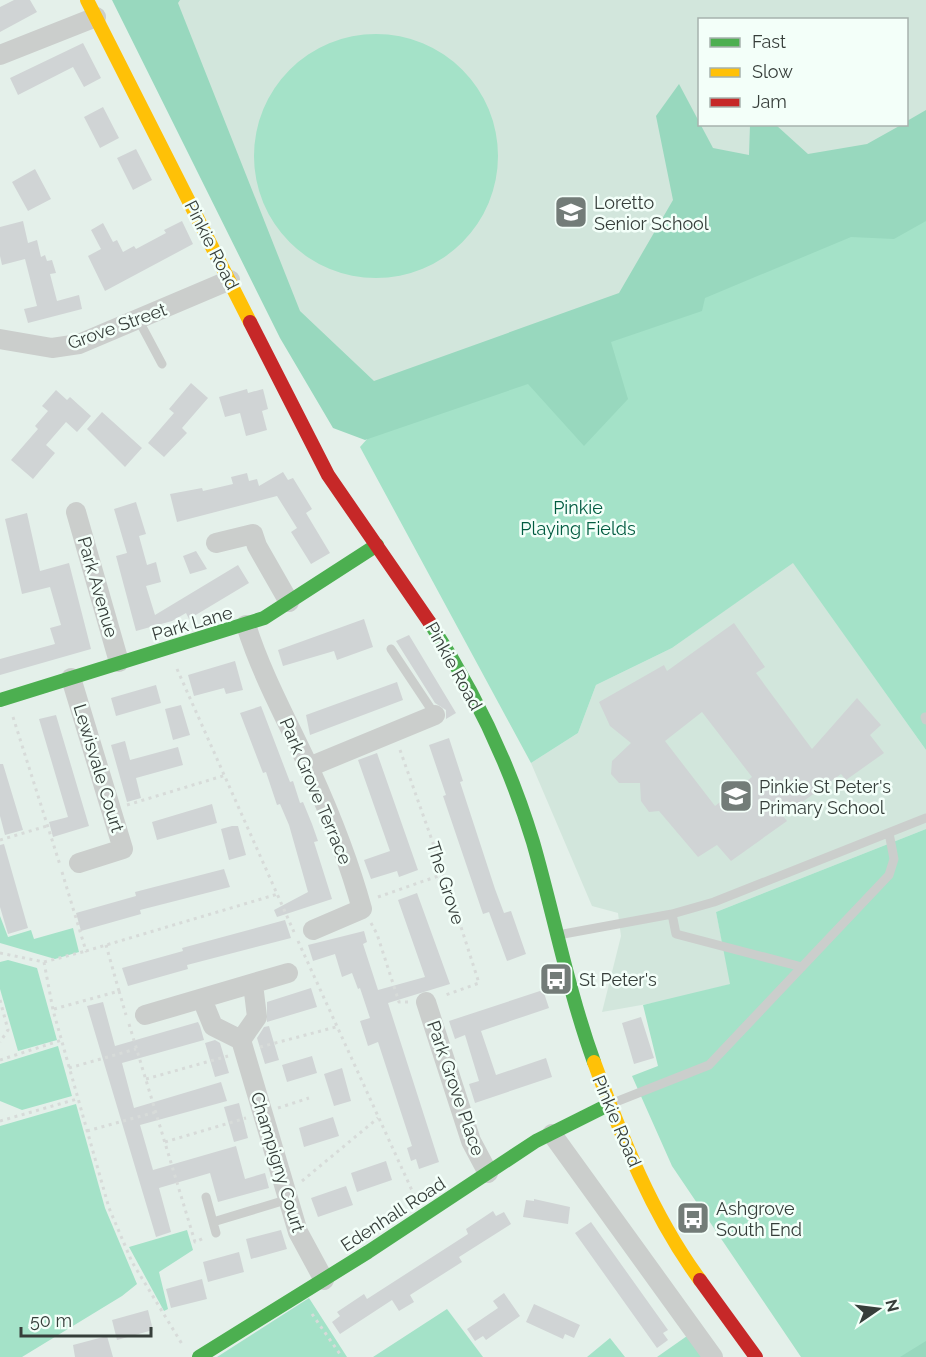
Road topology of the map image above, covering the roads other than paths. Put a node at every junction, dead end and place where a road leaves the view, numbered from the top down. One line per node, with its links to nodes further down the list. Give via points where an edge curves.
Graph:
1 (92, 9): 2 (street); 3 (main road, Pinkie Road)
2 (0, 55)
3 (230, 280): 4 (street, Grove Street); 9 (main road, Pinkie Road, via 328,475)
4 (138, 319): 5 (street, Grove Street, via 79,344 52,348); 6 (lane)
5 (0, 339)
6 (162, 364)
7 (76, 512): 13 (street, Park Avenue)
8 (216, 543): 10 (street, via 253,534)
9 (377, 545): 10 (main road, Park Lane); 23 (main road, Pinkie Road, via 454,660 495,744 532,840)
10 (289, 602): 11 (main road, Park Lane)
11 (246, 626): 13 (main road, Park Lane); 17 (street, Park Grove Terrace)
12 (391, 649): 16 (lane)
13 (119, 662): 14 (main road, Park Lane)
14 (71, 678): 15 (main road, Park Lane); 20 (street, Lewisvale Court, via 123,849)
15 (0, 700)
16 (435, 715): 17 (street)
17 (309, 767): 22 (street, Park Grove Terrace, via 362,906)
18 (926, 818): 19 (lane)
19 (889, 832): 21 (lane, via 714,902); 24 (lane, via 894,859 889,875)
20 (79, 863)
21 (672, 914): 23 (lane); 24 (lane, via 676,934)
22 (313, 930)
23 (557, 935): 31 (main road, Pinkie Road, via 581,1026)
24 (802, 967): 31 (lane, via 709,1065)
25 (288, 973): 26 (street)
26 (253, 984): 27 (street); 30 (street, via 256,1017)
27 (202, 999): 29 (street); 30 (street, via 213,1026)
28 (426, 1002): 33 (street, Park Grove Place, via 471,1141)
29 (145, 1015)
30 (240, 1040): 34 (street, Champigny Court)
31 (608, 1105): 32 (main road, Edenhall Road); 41 (main road, Pinkie Road, via 627,1151 686,1261)
32 (552, 1134): 33 (main road, Edenhall Road); 40 (street)
33 (488, 1173): 38 (main road, Edenhall Road)
34 (288, 1196): 36 (lane); 38 (street, Champigny Court, via 298,1232)
35 (206, 1197): 36 (lane)
36 (213, 1222): 37 (lane)
37 (216, 1233)
38 (324, 1280): 39 (main road, Edenhall Road)
39 (199, 1357)
40 (713, 1357)
41 (756, 1357)

